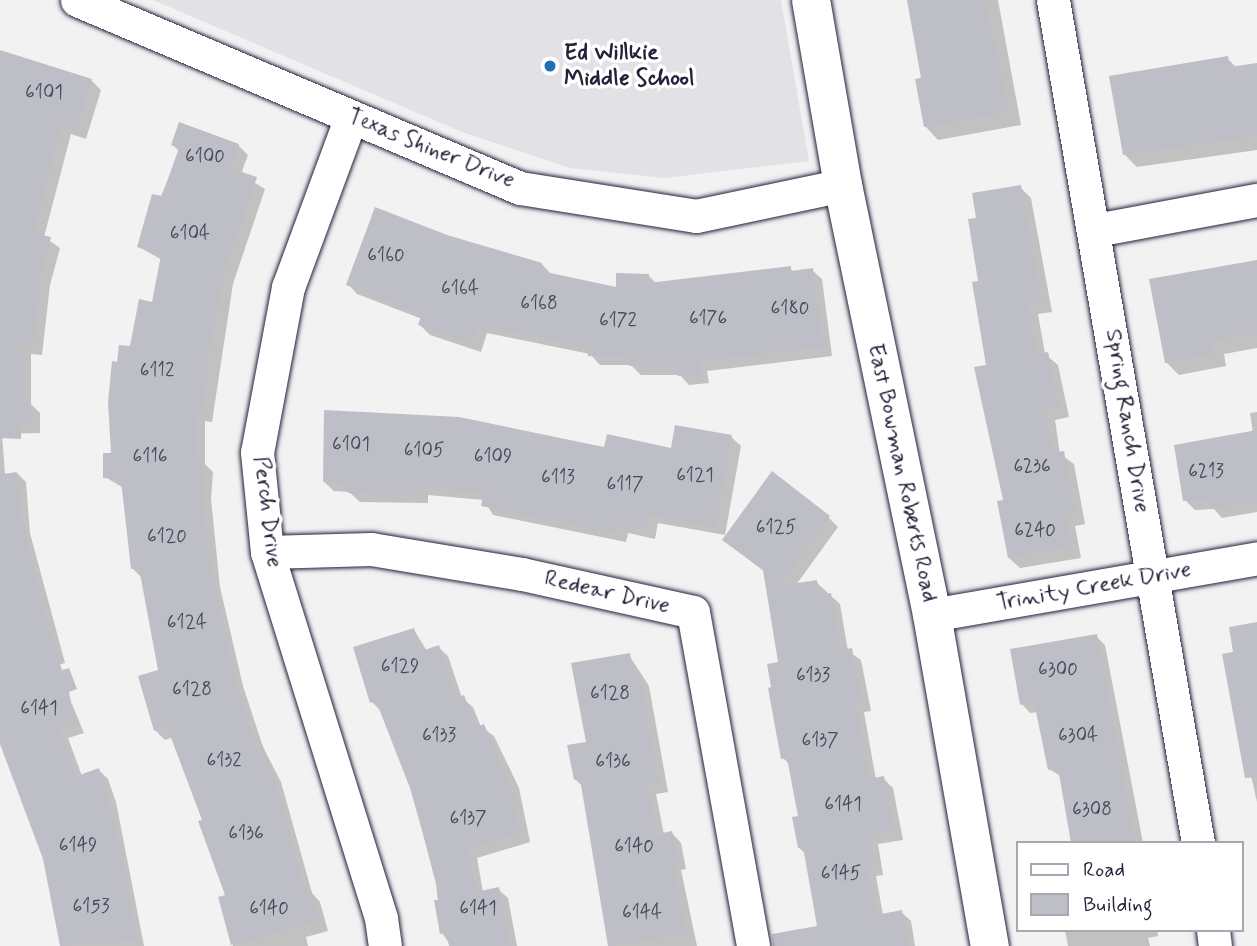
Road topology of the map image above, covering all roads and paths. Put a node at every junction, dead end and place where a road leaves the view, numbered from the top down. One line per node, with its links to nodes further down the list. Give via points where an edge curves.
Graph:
1 (78, 0): 4 (street, Texas Shiner Drive)
2 (811, 0): 5 (street, East Bowman Roberts Road)
3 (1054, 0): 7 (street, Spring Ranch Drive)
4 (351, 117): 5 (street, Texas Shiner Drive, via 520,188 696,216); 8 (street, Perch Drive, via 288,287 257,452)
5 (843, 185): 11 (street, East Bowman Roberts Road)
6 (1257, 200): 7 (street)
7 (1096, 230): 10 (street, Spring Ranch Drive)
8 (267, 552): 13 (street, Perch Drive, via 381,918); 14 (street, Redear Drive, via 371,549 522,574 694,612)
9 (1257, 558): 10 (street, Trinity Creek Drive)
10 (1152, 576): 11 (street, Trinity Creek Drive); 12 (street, Spring Ranch Drive)
11 (932, 615): 15 (street, East Bowman Roberts Road)
12 (1198, 841)
13 (385, 946)
14 (753, 946)
15 (990, 946)

